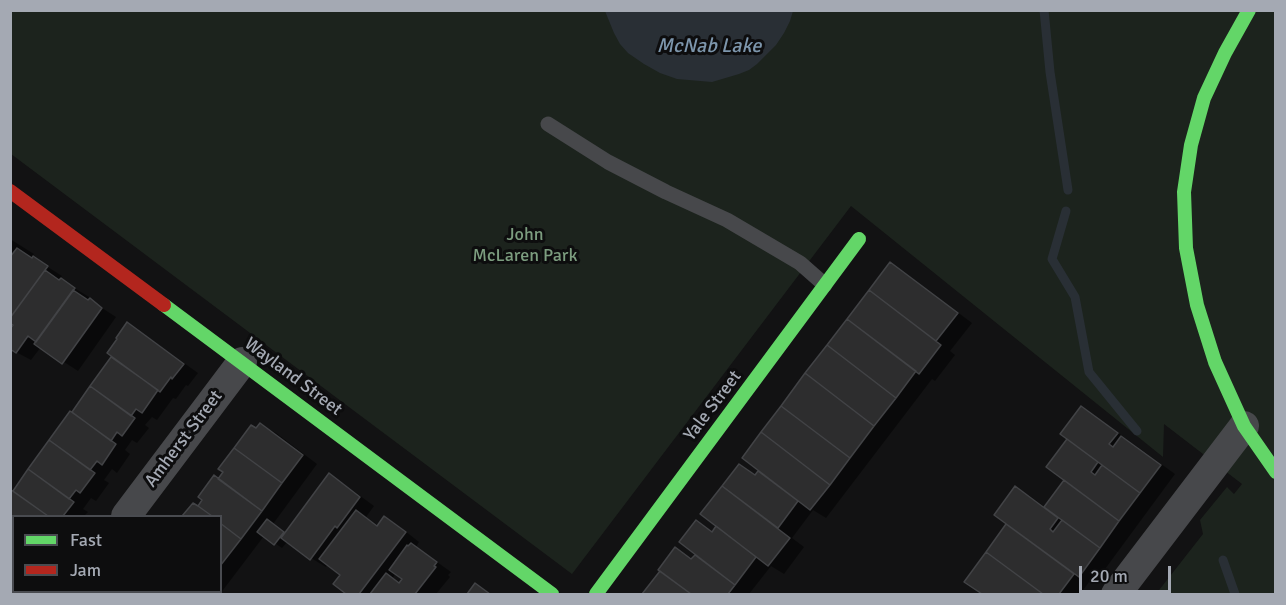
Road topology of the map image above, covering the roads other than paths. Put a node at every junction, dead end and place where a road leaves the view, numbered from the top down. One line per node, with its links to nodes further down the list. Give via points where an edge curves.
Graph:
1 (1249, 10): 7 (street, via 1204,98 1184,192 1186,248 1197,305 1215,362)
2 (548, 124): 5 (lane, via 608,162 727,220 800,263)
3 (10, 190): 6 (street, Wayland Street)
4 (859, 239): 5 (street, Yale Street)
5 (825, 285): 11 (street, Yale Street)
6 (242, 362): 9 (street, Amherst Street); 10 (street, Wayland Street)
7 (1244, 426): 8 (street); 12 (street)
8 (1275, 472)
9 (127, 515)
10 (552, 594)
11 (596, 594)
12 (1116, 594)

